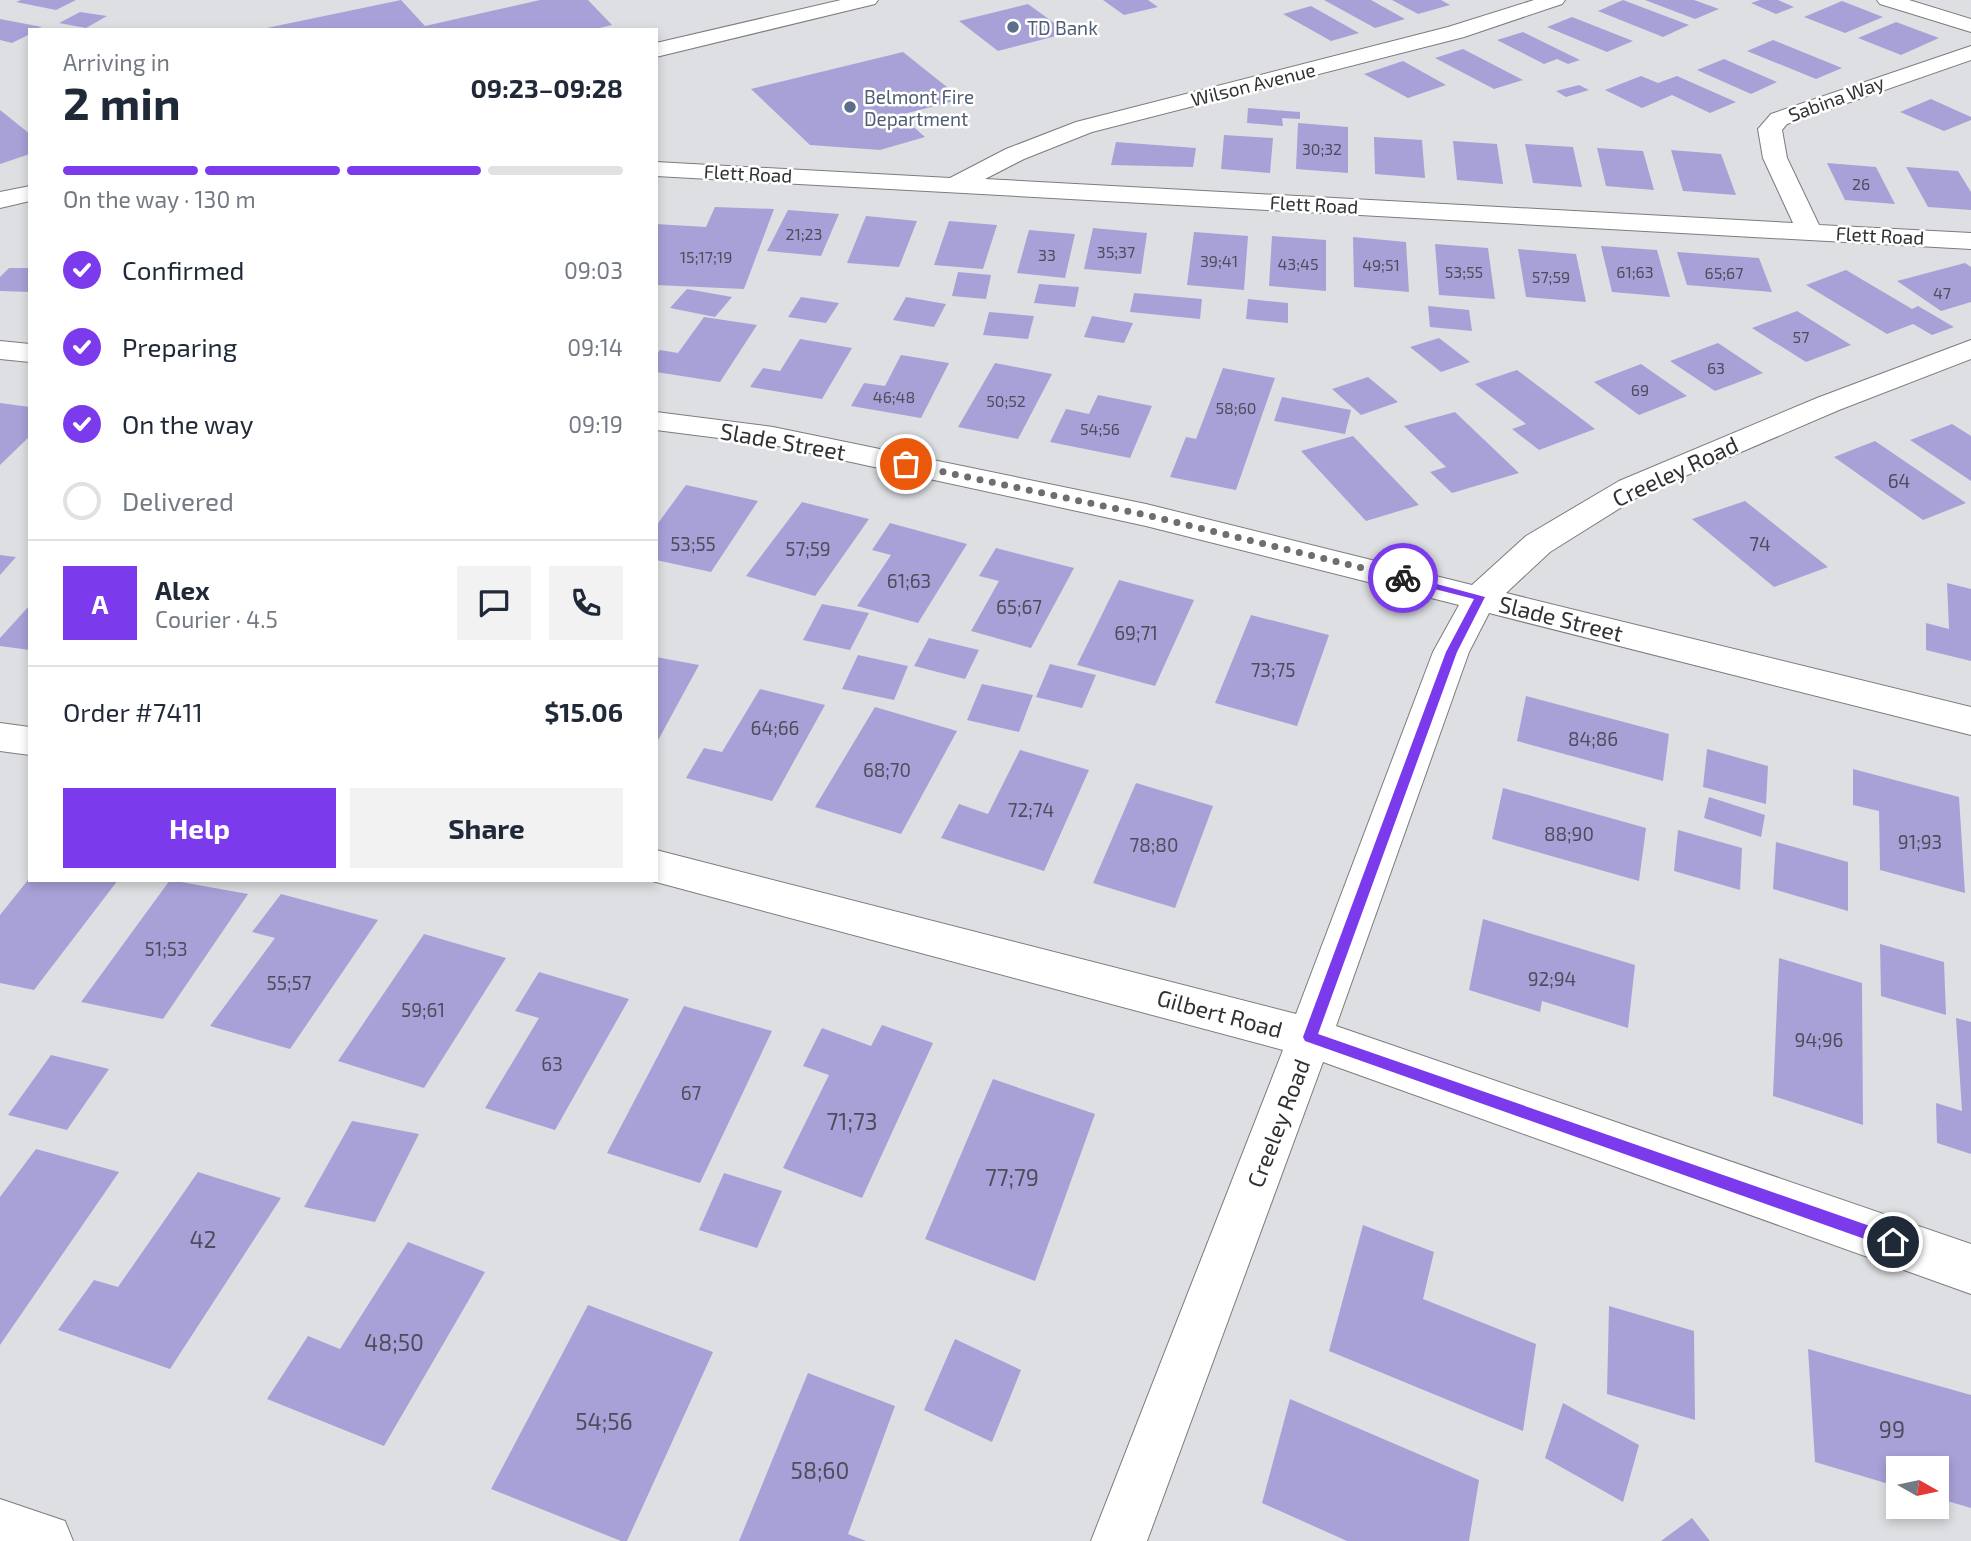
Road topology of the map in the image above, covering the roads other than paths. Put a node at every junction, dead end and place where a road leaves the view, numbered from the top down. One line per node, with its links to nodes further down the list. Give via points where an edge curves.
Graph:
1 (867, 0): 5 (street)
2 (1555, 0): 8 (street, Wilson Avenue, via 1456,32 1084,127)
3 (1887, 0): 4 (street)
4 (1971, 26)
5 (658, 50)
6 (1971, 52): 11 (street, Sabina Way, via 1779,119 1770,129 1775,158)
7 (658, 169): 8 (street, Flett Road)
8 (958, 183): 11 (street, Flett Road)
9 (28, 193): 10 (street)
10 (0, 200)
11 (1809, 231): 12 (street, Flett Road)
12 (1971, 240)
13 (1971, 349): 17 (street, Creeley Road, via 1630,488 1538,544)
14 (0, 351): 15 (street)
15 (28, 353)
16 (658, 421): 17 (street, Slade Street, via 773,436 1146,515)
17 (1480, 597): 18 (street, Slade Street); 22 (street, Creeley Road, via 1451,652)
18 (1971, 721)
19 (0, 737): 20 (street)
20 (28, 741)
21 (658, 867): 22 (street, Gilbert Road)
22 (1310, 1037): 23 (street, Gilbert Road); 26 (street, Creeley Road)
23 (1971, 1269)
24 (0, 1527): 25 (street)
25 (45, 1541)
26 (1119, 1541)

